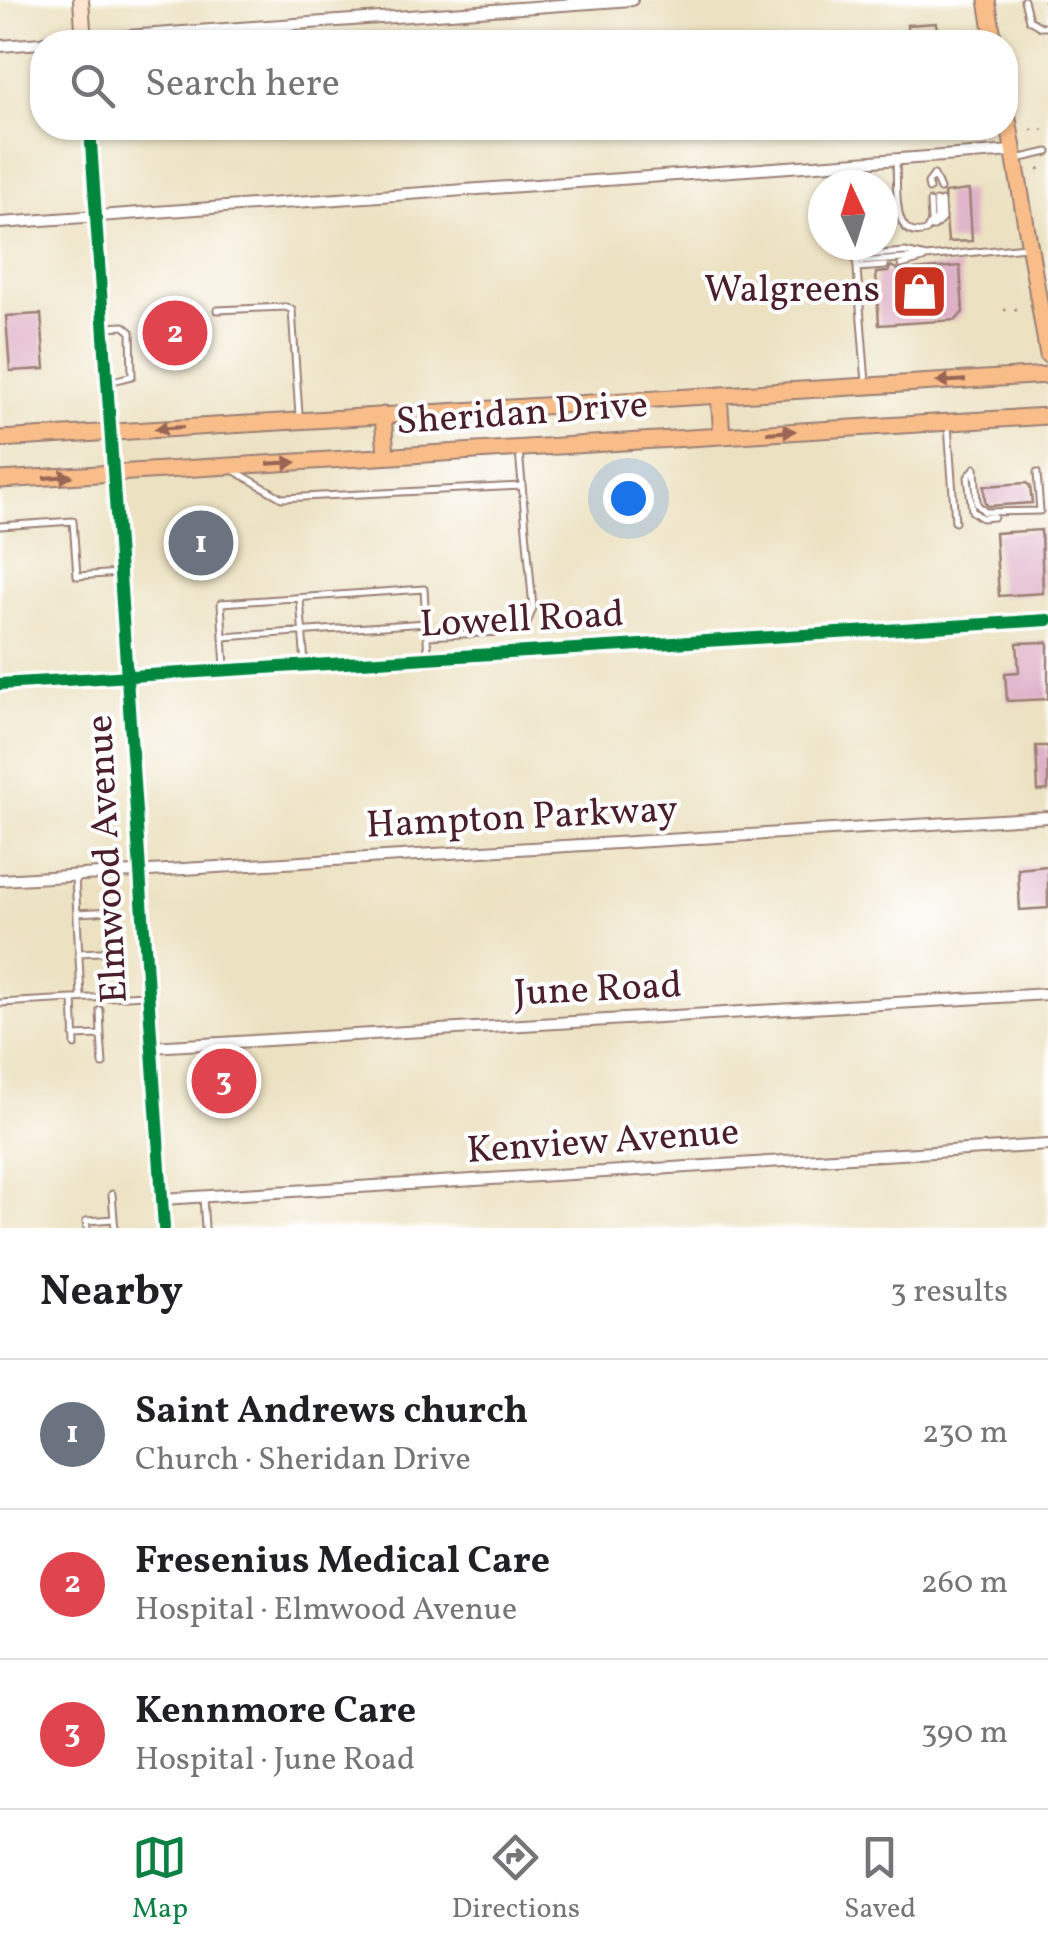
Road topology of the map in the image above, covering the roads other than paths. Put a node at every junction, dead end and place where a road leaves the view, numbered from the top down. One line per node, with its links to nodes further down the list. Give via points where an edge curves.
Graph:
1 (81, 0): 6 (street)
2 (632, 0): 7 (street)
3 (987, 0): 8 (main road)
4 (1024, 0): 5 (lane, via 1029,20)
5 (1048, 27)
6 (83, 30)
7 (231, 30)
8 (992, 30)
9 (30, 43): 10 (street)
10 (0, 46)
11 (91, 140): 17 (street, Elmwood Avenue)
12 (1012, 140): 14 (main road)
13 (1048, 152): 14 (lane)
14 (1014, 155): 15 (street); 20 (main road)
15 (896, 159): 17 (street); 19 (lane, via 901,224 909,233)
16 (934, 175): 16 (lane, via 940,182 935,189)
17 (96, 216): 18 (street); 26 (street, Elmwood Avenue)
18 (0, 224)
19 (929, 230): 19 (lane, via 932,222 936,201 942,219)
20 (1030, 247): 21 (lane); 27 (main road)
21 (926, 257): 22 (lane); 24 (lane)
22 (856, 262): 23 (lane); 30 (lane)
23 (886, 266)
24 (901, 266)
25 (217, 310): 34 (lane, via 292,310)
26 (105, 327): 29 (street, Elmwood Avenue); 29 (lane, via 131,332 132,376)
27 (1048, 356)
28 (1048, 374): 30 (main road, Sheridan Drive, one-way to 30)
29 (109, 382): 36 (street, Elmwood Avenue)
30 (866, 386): 31 (main road, Sheridan Drive)
31 (719, 395): 32 (main road, Sheridan Drive); 37 (main road)
32 (382, 415): 34 (main road, Sheridan Drive); 40 (main road)
33 (1048, 416): 35 (main road, Sheridan Drive)
34 (300, 420): 36 (main road, Sheridan Drive, one-way to 36)
35 (948, 422): 37 (main road, Sheridan Drive, one-way to 35); 47 (lane)
36 (112, 432): 38 (main road, Sheridan Drive); 42 (street, Elmwood Avenue)
37 (722, 436): 39 (main road, Sheridan Drive)
38 (0, 439)
39 (519, 448): 40 (main road, Sheridan Drive); 45 (lane)
40 (386, 456): 41 (main road, Sheridan Drive, one-way to 40)
41 (225, 466): 42 (main road, Sheridan Drive); 45 (lane, via 282,498)
42 (115, 473): 44 (main road, Sheridan Drive, one-way to 42); 49 (street, Elmwood Avenue)
43 (1037, 474): 46 (lane, via 1040,511 985,512 976,504 975,468 968,477 972,510)
44 (0, 480)
45 (522, 486): 55 (lane, via 532,608 526,626)
46 (994, 517)
47 (955, 522)
48 (0, 526): 49 (lane, via 74,521 78,576)
49 (122, 573): 59 (street, Elmwood Avenue)
50 (300, 598): 52 (lane, via 424,589); 53 (lane); 54 (lane, via 221,604)
51 (1048, 620): 56 (street, Lowell Road)
52 (426, 623): 53 (lane); 55 (lane)
53 (302, 632): 54 (lane); 57 (lane)
54 (223, 636): 58 (lane)
55 (427, 636): 56 (lane)
56 (428, 656): 57 (street, Lowell Road)
57 (304, 665): 58 (street, Lowell Road)
58 (225, 670): 59 (street, Lowell Road)
59 (128, 676): 60 (street, Lowell Road); 62 (street, Elmwood Avenue)
60 (0, 684)
61 (1048, 818): 62 (street, Hampton Parkway)
62 (140, 872): 63 (street, Hampton Parkway); 69 (street, Elmwood Avenue)
63 (75, 876): 64 (street, Hampton Parkway); 66 (lane)
64 (0, 880)
65 (113, 911): 66 (lane)
66 (77, 913): 68 (lane)
67 (118, 951): 68 (lane)
68 (79, 953): 72 (lane)
69 (148, 994): 72 (lane); 78 (street, Elmwood Avenue)
70 (1048, 994): 78 (street, June Road)
71 (73, 998): 72 (lane); 73 (lane); 76 (lane)
72 (81, 998)
73 (0, 1003)
74 (100, 1010): 75 (lane)
75 (101, 1035): 76 (lane); 79 (lane)
76 (74, 1036): 77 (lane)
77 (75, 1045)
78 (151, 1047): 83 (street, Elmwood Avenue)
79 (103, 1064)
80 (1048, 1146): 82 (street, Kenview Avenue)
81 (112, 1194): 85 (lane)
82 (204, 1197): 83 (street, Kenview Avenue); 89 (lane)
83 (162, 1199): 88 (street, Elmwood Avenue)
84 (86, 1209): 86 (lane)
85 (114, 1219): 86 (lane); 87 (lane)
86 (86, 1224)
87 (115, 1228)
88 (164, 1228)
89 (205, 1228)

